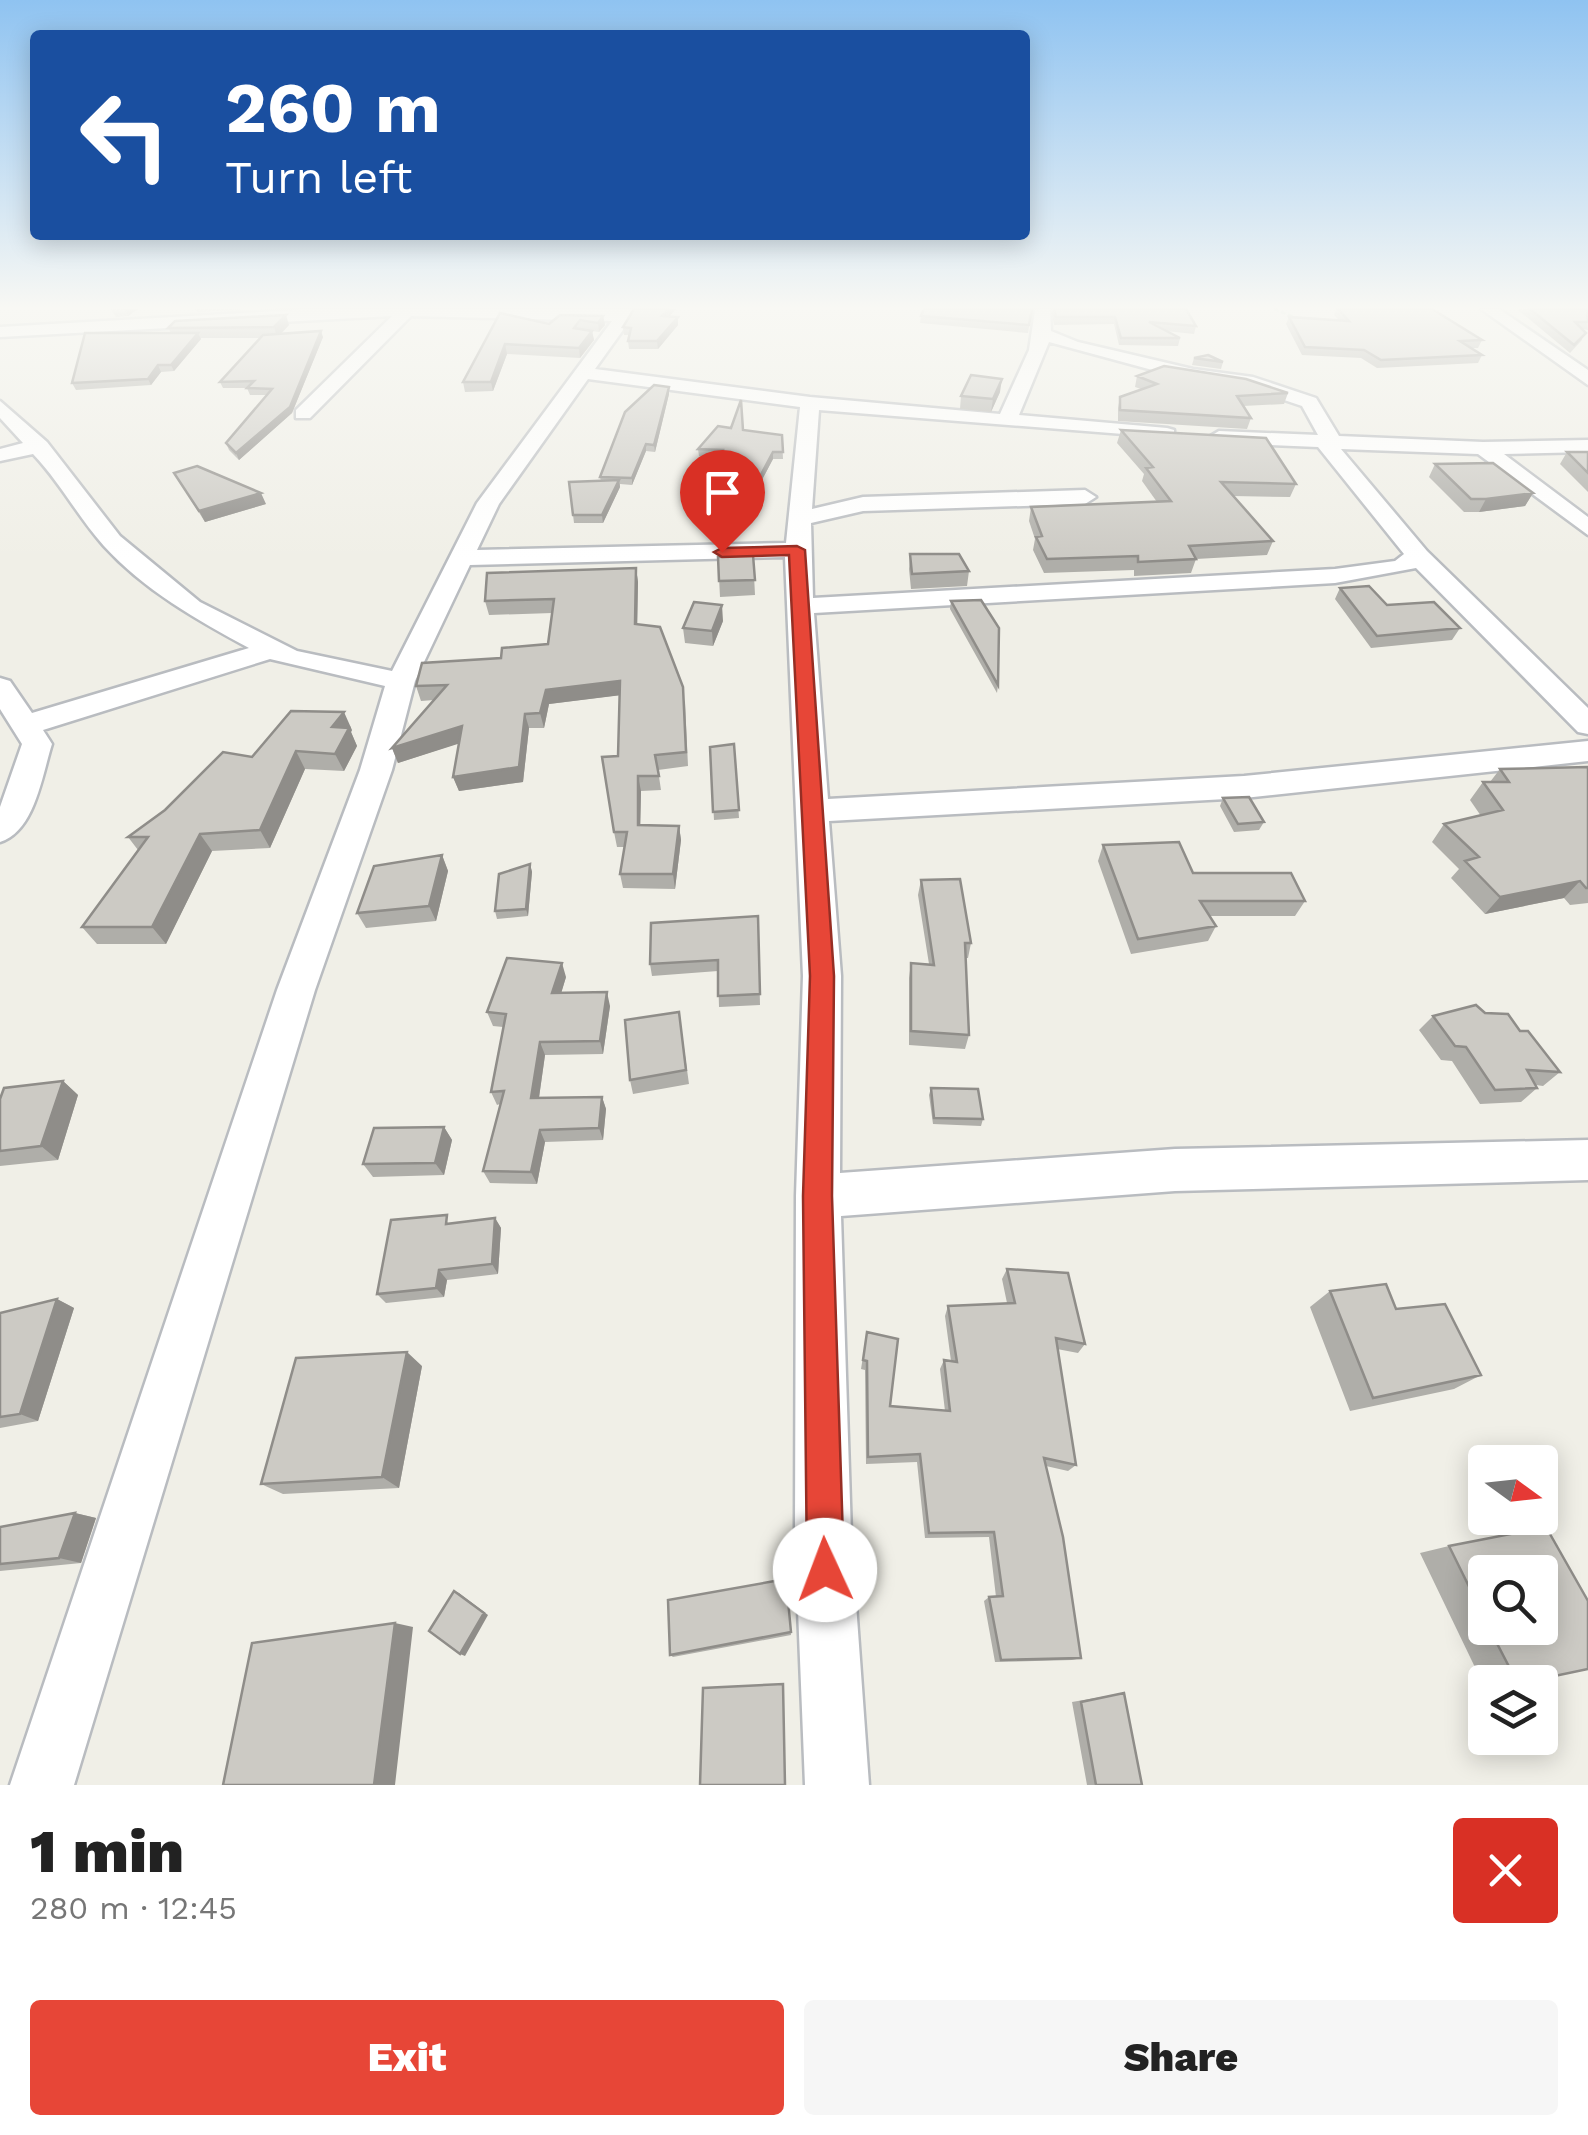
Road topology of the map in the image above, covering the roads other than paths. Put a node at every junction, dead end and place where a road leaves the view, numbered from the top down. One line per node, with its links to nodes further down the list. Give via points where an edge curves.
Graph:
1 (325, 392): 8 (street)
2 (569, 392): 19 (street, via 488,503)
3 (724, 392): 6 (street)
4 (1018, 392): 9 (street)
5 (1280, 392): 10 (street, via 1309,402)
6 (810, 404): 9 (street); 17 (street)
7 (0, 407): 11 (street)
8 (303, 414)
9 (1006, 422): 10 (street)
10 (1329, 443): 13 (street); 18 (street)
11 (40, 446): 14 (street); 21 (street, via 112,542 140,567 191,607)
12 (1588, 446): 13 (street)
13 (1482, 448): 16 (street)
14 (0, 455)
15 (1085, 496): 17 (street, via 863,504)
16 (1588, 528)
17 (798, 535): 19 (street); 20 (street)
18 (1418, 556): 20 (street, via 1402,567 1336,576); 25 (street)
19 (460, 558): 22 (street)
20 (801, 606): 27 (street)
21 (270, 650): 22 (street, via 318,667); 24 (street)
22 (401, 681): 31 (street)
23 (0, 686): 24 (street)
24 (26, 725): 28 (street, via 37,744 15,811)
25 (1588, 725)
26 (1588, 751): 27 (street, via 1244,787)
27 (815, 811): 30 (street, via 822,976)
28 (0, 830)
29 (1588, 1160): 30 (street, via 1175,1170)
30 (818, 1196): 32 (street)
31 (42, 1785)
32 (836, 1785)

